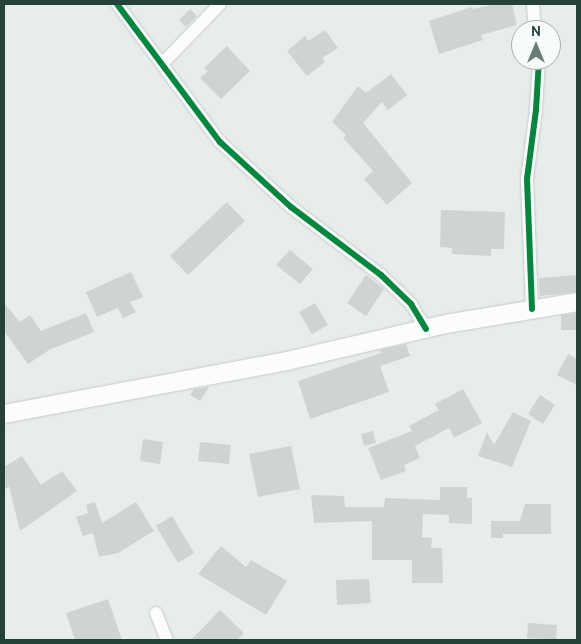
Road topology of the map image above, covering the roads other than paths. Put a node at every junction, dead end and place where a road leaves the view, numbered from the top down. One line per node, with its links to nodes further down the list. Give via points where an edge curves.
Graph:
1 (117, 4): 5 (street)
2 (220, 4): 5 (street)
3 (533, 4): 4 (street)
4 (535, 20)
5 (162, 64): 9 (street, via 220,142 291,207 381,275 411,304)
6 (538, 70): 8 (street, via 526,178)
7 (577, 302): 8 (main road)
8 (532, 308): 9 (main road)
9 (426, 329): 10 (main road, via 287,361)
10 (4, 414)
11 (156, 613): 12 (street)
12 (167, 640)

